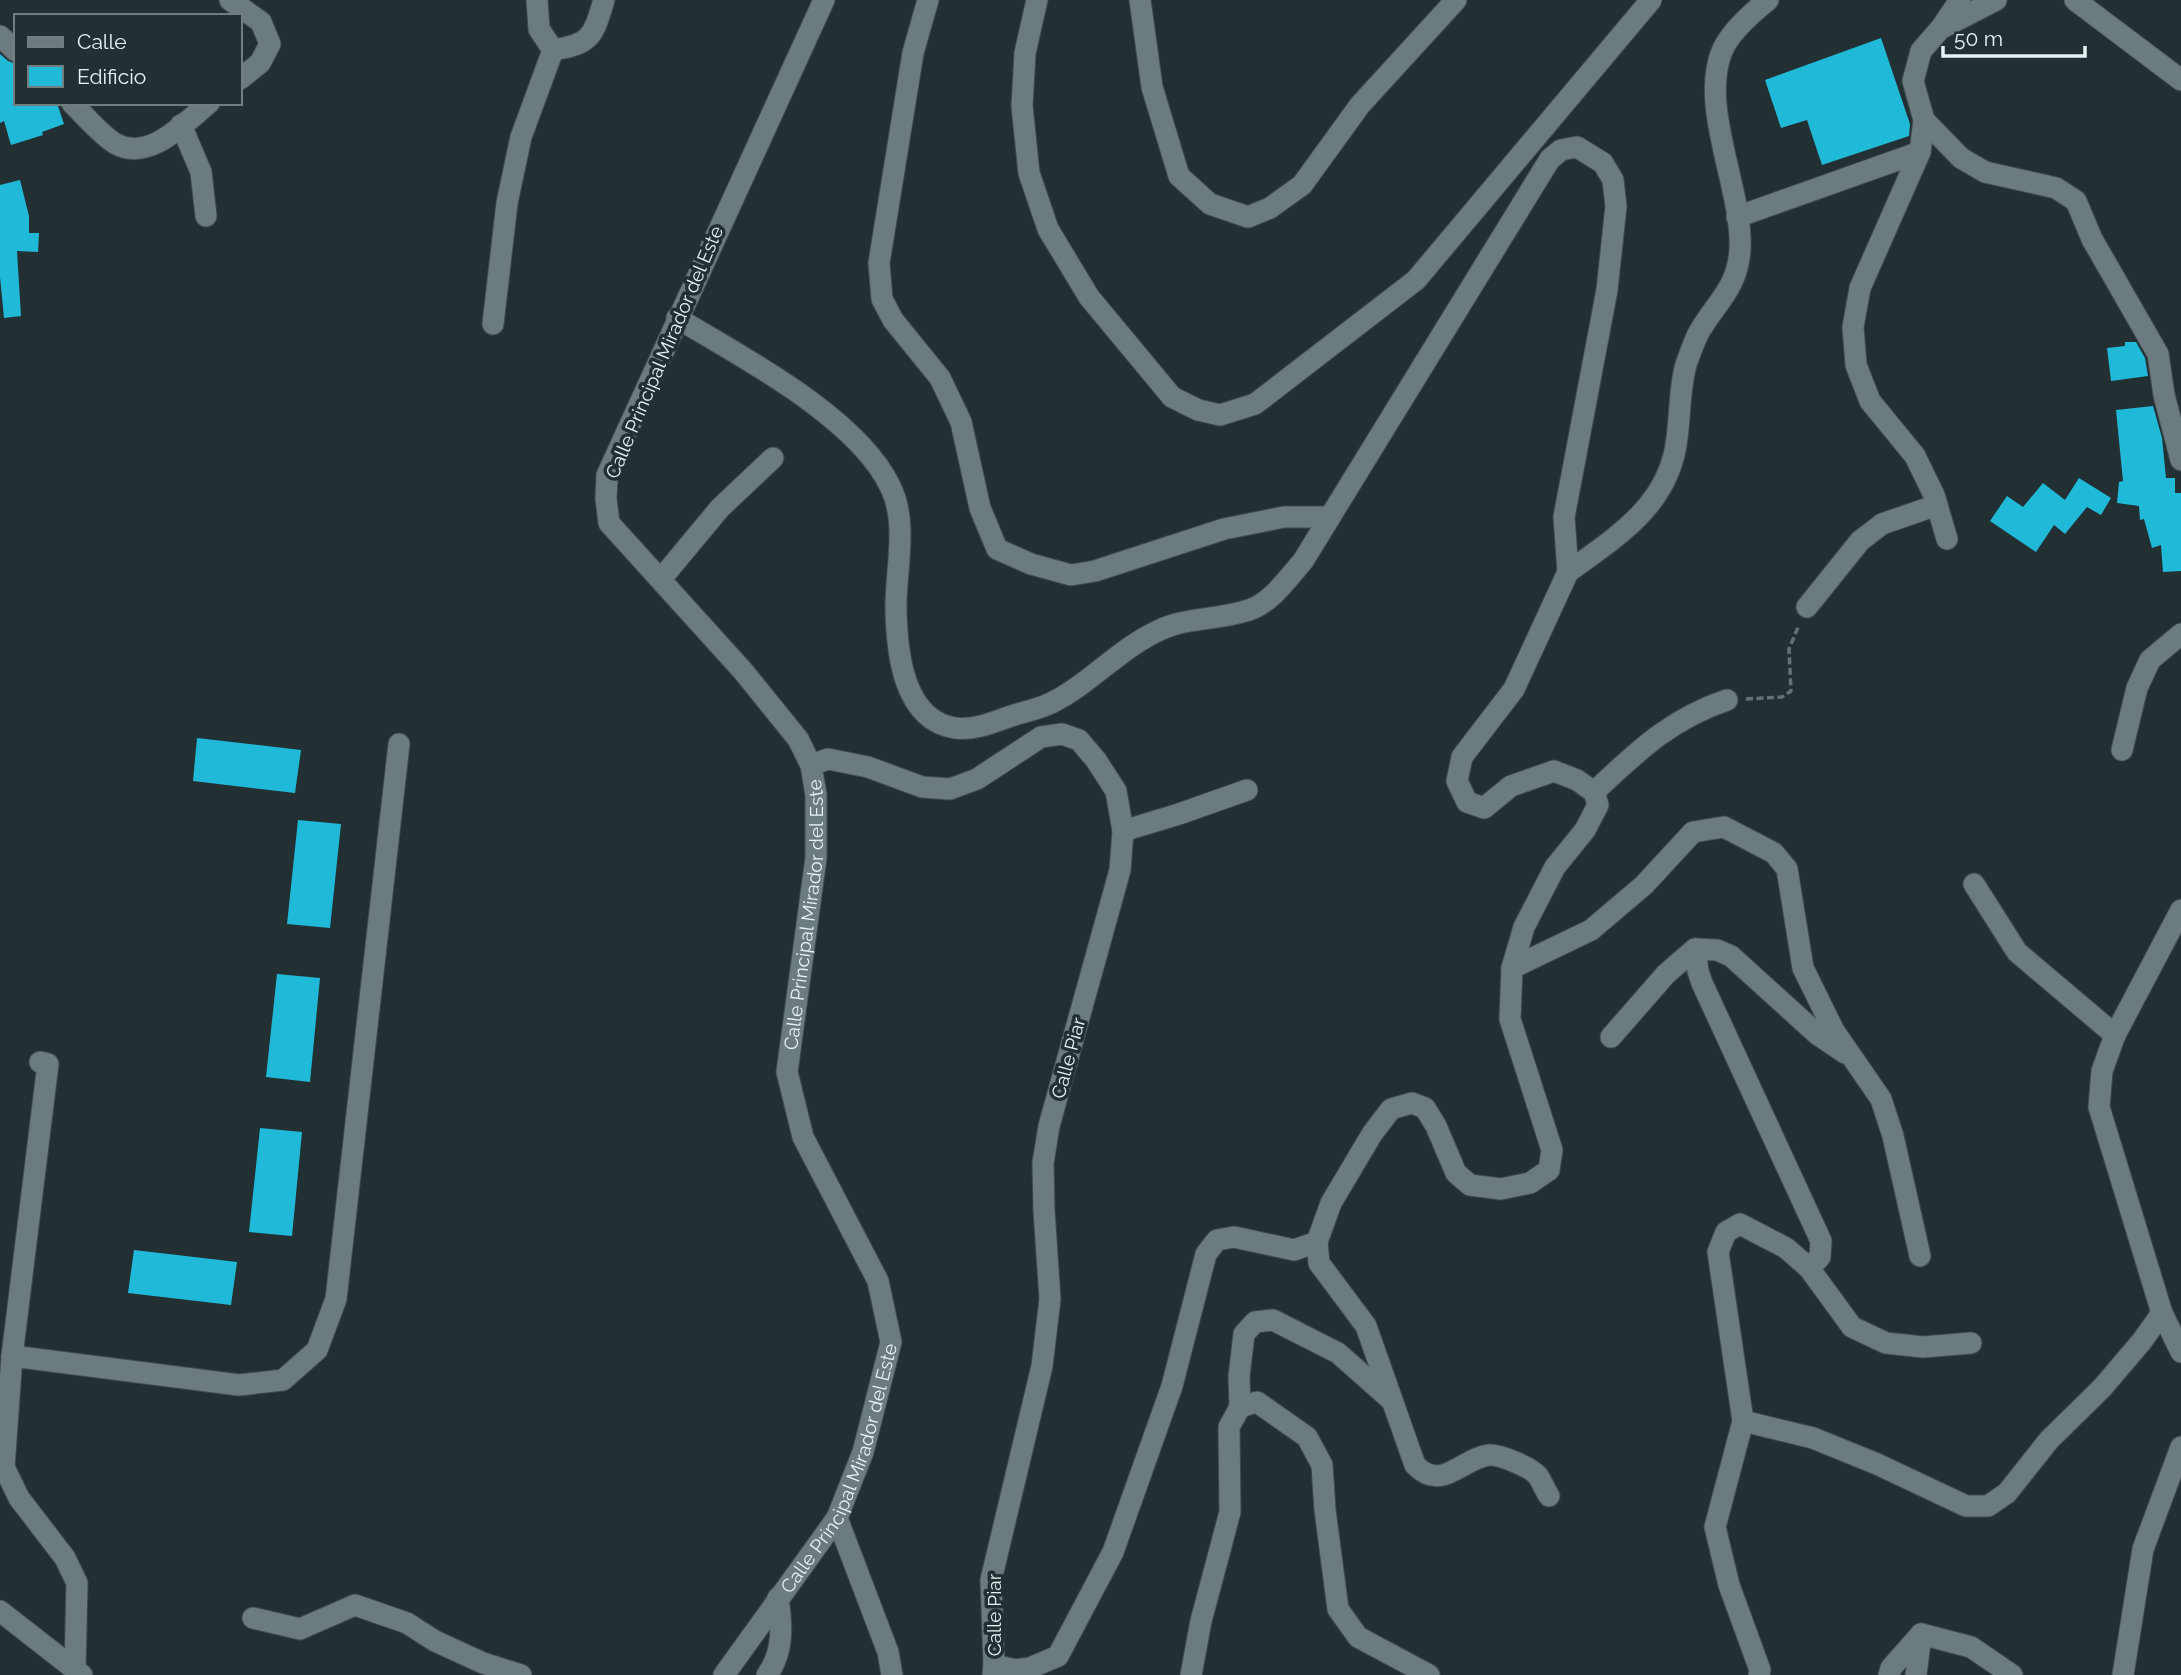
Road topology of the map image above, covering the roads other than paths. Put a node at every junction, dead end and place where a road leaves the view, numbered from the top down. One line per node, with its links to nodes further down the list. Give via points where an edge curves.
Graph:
1 (230, 0): 18 (street, via 261,22 270,44 260,64)
2 (537, 0): 17 (street, via 539,29)
3 (604, 0): 17 (street, via 595,29 578,46)
4 (824, 0): 27 (street, Calle Principal Mirador del Este)
5 (928, 0): 32 (street, via 913,53 879,263 882,299 893,320 940,378 961,422 980,508 997,549 1070,575 1224,529 1284,517)
6 (1037, 0): 9 (street, via 1025,53 1021,106 1029,173 1048,229 1089,297 1172,397 1220,415 1255,404 1416,280)
7 (1139, 0): 8 (street, via 1152,88 1179,176 1210,204 1248,217 1303,185 1360,105)
8 (1456, 0)
9 (1651, 0)
10 (1768, 0): 26 (street, via 1749,15 1722,50 1714,94)
11 (1960, 0): 14 (street)
12 (1996, 0): 14 (street)
13 (2075, 0): 19 (street)
14 (1941, 28): 22 (street, via 1921,51 1913,81)
15 (0, 36): 16 (street)
16 (14, 49)
17 (553, 50): 28 (street, via 521,137 507,203)
18 (242, 78)
19 (2181, 80)
20 (74, 105): 23 (street, via 114,143 133,150 155,146)
21 (206, 105): 23 (street)
22 (1924, 120): 24 (street); 30 (street, via 1961,158 1985,172 2056,188 2076,201 2092,239 2158,354)
23 (181, 125): 25 (street, via 201,172)
24 (1920, 152): 26 (street); 31 (street, via 1860,288 1853,327 1856,365 1870,401 1915,456)
25 (206, 216)
26 (1737, 217): 34 (street, via 1740,250 1731,286 1699,333 1686,363 1675,460 1657,497 1623,532)
27 (677, 318): 32 (street, via 843,426 878,464 892,489 899,520 896,611 900,660 911,694 929,718 955,728 984,726 1051,703 1130,647 1173,625 1251,610 1275,593 1303,561); 35 (street, Calle Principal Mirador del Este, via 607,475 609,523)
28 (493, 324)
29 (773, 458): 35 (street, via 720,508)
30 (2181, 460)
31 (1937, 505): 33 (street); 36 (street, via 1882,524 1860,541)
32 (1330, 517): 34 (street, via 1550,159 1577,147 1603,163 1613,180 1616,206 1607,290 1564,517)
33 (1947, 539)
34 (1568, 572): 43 (street, via 1514,689 1462,757 1457,781 1466,802 1484,808 1511,786 1553,771)
35 (661, 579): 41 (street, Calle Principal Mirador del Este, via 743,671 798,740)
36 (1807, 607)
37 (2181, 634): 40 (street, via 2150,660 2137,688)
38 (1727, 700): 43 (street, via 1698,710 1650,740)
39 (399, 744): 59 (street, via 336,1299 317,1350 283,1380 239,1385)
40 (2122, 750)
41 (811, 765): 44 (street, Calle Piar, via 828,760 868,767 922,786 950,789 977,779 1041,737 1062,734 1079,740 1103,770 1116,791); 66 (street, Calle Principal Mirador del Este, via 817,795 817,858 787,1072 803,1137 878,1281 891,1342 863,1452)
42 (1247, 790): 44 (street)
43 (1594, 792): 48 (street, via 1598,805 1585,830 1555,867 1524,927)
44 (1124, 831): 71 (street, Calle Piar, via 1120,870 1049,1126 1044,1210 1050,1299 1042,1367 991,1580)
45 (1974, 884): 49 (street, via 2017,952)
46 (2181, 910): 49 (street)
47 (1695, 949): 50 (street, via 1665,974); 51 (street, via 1731,956 1817,1034); 55 (street, via 1702,984 1821,1241 1821,1257)
48 (1512, 968): 51 (street, via 1591,930 1644,885 1692,832 1724,827 1774,853 1787,869 1803,968); 53 (street, via 1510,1019 1552,1150 1549,1170 1530,1183 1501,1189 1470,1185 1456,1173 1425,1108 1412,1103 1391,1109 1331,1203)
49 (2115, 1035): 56 (street, via 2102,1071 2099,1107)
50 (1611, 1037)
51 (1852, 1058): 54 (street, via 1881,1099)
52 (40, 1062): 59 (street, via 48,1065)
53 (1317, 1242): 60 (street, via 1319,1263 1366,1325); 71 (street, via 1294,1250 1234,1237 1217,1240 1206,1254 1172,1386 1113,1552 1058,1656 1030,1668)
54 (1920, 1256)
55 (1809, 1268): 57 (street, via 1852,1327 1886,1343 1923,1347); 62 (street, via 1786,1248 1741,1224 1727,1232 1718,1252)
56 (2162, 1313): 58 (street); 62 (street, via 2102,1388 2049,1440 2007,1493 1988,1506 1966,1506 1813,1438)
57 (1971, 1343)
58 (2181, 1352)
59 (12, 1356): 64 (street)
60 (1392, 1401): 61 (street, via 1338,1353 1273,1320 1255,1322 1244,1334); 65 (street, via 1415,1465 1423,1474 1443,1476 1489,1455 1537,1474)
61 (1240, 1407): 77 (street, via 1229,1427 1230,1512); 78 (street, via 1257,1402 1307,1437 1322,1465 1338,1608 1358,1637)
62 (1743, 1421): 79 (street, via 1715,1527)
63 (2181, 1447): 83 (street, via 2143,1549)
64 (2, 1466): 72 (street, via 77,1583)
65 (1549, 1496)
66 (837, 1518): 67 (street, Calle Principal Mirador del Este); 76 (street, via 888,1652)
67 (778, 1598): 74 (street, Calle Principal Mirador del Este); 75 (street, via 782,1628 774,1665)
68 (0, 1611): 72 (street)
69 (253, 1618): 73 (street, via 300,1629 355,1605 407,1623 483,1663)
70 (1921, 1634): 80 (street); 81 (street); 82 (street, via 1971,1647)
71 (994, 1670)
72 (79, 1673)
73 (521, 1675)
74 (724, 1675)
75 (767, 1675)
76 (892, 1675)
77 (1191, 1675)
78 (1429, 1675)
79 (1759, 1675)
80 (1889, 1675)
81 (1916, 1675)
82 (2012, 1675)
83 (2123, 1675)

